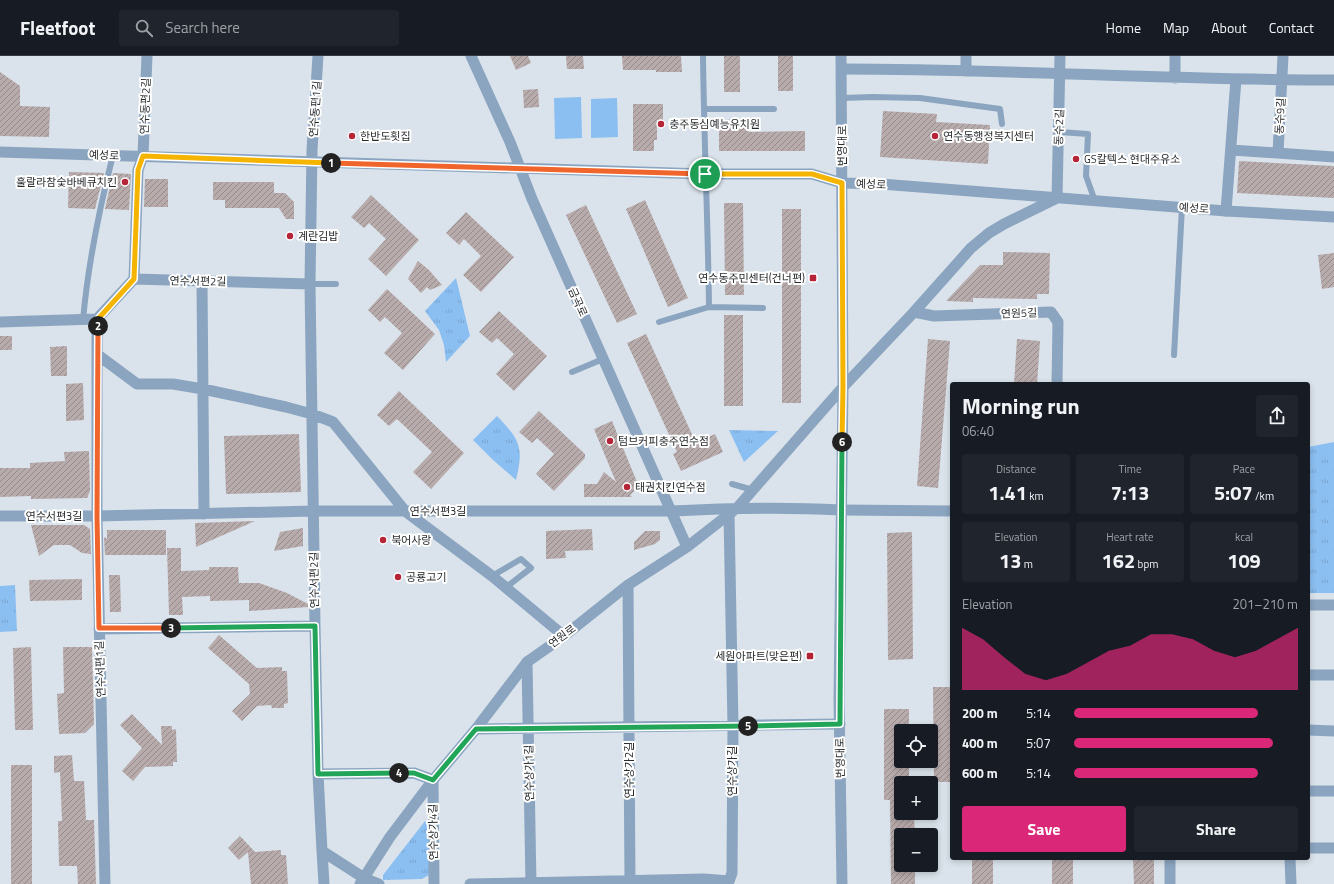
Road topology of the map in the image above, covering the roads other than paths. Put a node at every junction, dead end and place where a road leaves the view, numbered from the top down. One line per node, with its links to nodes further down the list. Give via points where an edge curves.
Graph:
1 (147, 56): 26 (street, 연수동편2길)
2 (318, 56): 28 (street, 연수동편1길)
3 (471, 56): 29 (street, 금곡로)
4 (703, 56): 19 (lane)
5 (842, 56): 10 (street, 번영대로)
6 (966, 56): 11 (street)
7 (1060, 56): 12 (street, 동수2길)
8 (1175, 56): 13 (street)
9 (1283, 56): 15 (street, 동수9길)
10 (842, 69): 11 (street); 17 (street, 번영대로)
11 (966, 71): 12 (street)
12 (1060, 74): 13 (street); 21 (street, 동수2길)
13 (1175, 78): 14 (street)
14 (1236, 79): 15 (street); 22 (street)
15 (1282, 80): 16 (street); 24 (street, 동수9길)
16 (1334, 80)
17 (842, 98): 20 (lane, via 920,98 1000,109); 31 (street, 번영대로)
18 (774, 108): 19 (lane)
19 (704, 109): 30 (lane)
20 (1002, 124)
21 (1059, 132): 32 (street, 동수2길); 33 (lane, via 1088,134 1086,176)
22 (1232, 150): 24 (street); 35 (street)
23 (0, 152): 25 (street, 예성로)
24 (1278, 153): 27 (street)
25 (113, 155): 26 (street, 예성로); 45 (lane, via 93,241)
26 (143, 156): 28 (street, 예성로); 37 (street, via 138,170)
27 (1334, 157)
28 (312, 163): 29 (street, 예성로); 39 (street, 연수서편2길)
29 (521, 169): 30 (street, 예성로); 50 (street, 금곡로)
30 (705, 174): 31 (street, 예성로, via 812,174); 41 (lane)
31 (842, 183): 32 (street, 예성로); 53 (street, 번영대로)
32 (1057, 198): 33 (street, 예성로); 43 (street, via 989,233 971,248)
33 (1095, 201): 34 (street, 예성로)
34 (1182, 207): 35 (street, 예성로); 49 (lane)
35 (1226, 211): 36 (street, 예성로)
36 (1334, 217)
37 (134, 279): 38 (street, 연수서편2길); 44 (street)
38 (202, 282): 39 (street, 연수서편2길); 54 (street)
39 (310, 284): 40 (lane); 55 (street, 연수서편2길)
40 (336, 284)
41 (709, 307): 42 (lane); 47 (lane)
42 (763, 308)
43 (914, 312): 52 (street, 연원5길, via 934,316 1050,312 1058,322); 53 (street)
44 (98, 319): 45 (street); 48 (street, 연수서편1길)
45 (83, 320): 46 (street)
46 (0, 322)
47 (658, 322)
48 (98, 354): 54 (street, via 137,384 173,384); 66 (street, 연수서편1길)
49 (1174, 355)
50 (603, 358): 51 (lane); 60 (street, 금곡로)
51 (572, 372)
52 (1057, 382)
53 (843, 387): 57 (street, 연원로); 58 (street, 번영대로)
54 (203, 389): 55 (street); 64 (street)
55 (312, 414): 59 (street, via 333,422); 63 (street, 연수서편2길)
56 (732, 484): 57 (lane)
57 (753, 490): 61 (street, 연원로)
58 (841, 510): 61 (street, via 806,508); 62 (street); 79 (street, 번영대로)
59 (405, 511): 60 (street, 연수서편3길); 63 (street, 연수서편3길); 68 (street)
60 (672, 511): 61 (street, 연수서편3길); 67 (street, 금곡로)
61 (733, 511): 67 (street, 연원로); 80 (street, 연수상가길)
62 (950, 511)
63 (314, 512): 64 (street, 연수서편3길); 73 (street, 연수서편2길)
64 (204, 514): 66 (street, 연수서편3길)
65 (0, 516): 66 (street, 연수서편3길)
66 (97, 516): 74 (street, 연수서편1길)
67 (687, 546): 69 (street, 연원로)
68 (492, 576): 70 (street); 70 (lane, via 521,559 531,568)
69 (628, 584): 75 (street, 연원로); 81 (street, 연수상가2길)
70 (505, 588): 75 (street)
71 (1310, 605): 72 (street)
72 (1334, 605)
73 (315, 626): 74 (street); 86 (street, 연수서편2길)
74 (99, 628): 99 (street, 연수서편1길)
75 (564, 636): 76 (street, 연원로)
76 (527, 662): 82 (street, 연원로); 83 (street, 연수상가1길)
77 (1310, 675): 78 (street)
78 (1334, 675)
79 (840, 724): 80 (street); 104 (street, 번영대로)
80 (733, 726): 81 (street); 97 (street, 연수상가길, via 732,874)
81 (629, 727): 83 (street); 96 (street, 연수상가2길)
82 (476, 729): 83 (street); 87 (street, 연원로)
83 (528, 729): 98 (street, 연수상가1길)
84 (1310, 730): 85 (street)
85 (1334, 730)
86 (318, 774): 87 (street, via 414,773); 92 (street, 연수서편2길)
87 (433, 780): 95 (street, 연원로, via 390,837); 102 (street, 연수상가4길)
88 (1310, 791): 89 (street)
89 (1334, 791)
90 (1310, 848): 91 (street)
91 (1334, 848)
92 (322, 851): 95 (street); 100 (street, 연수서편2길)
93 (1170, 860): 105 (street)
94 (1290, 860): 106 (street)
95 (362, 881): 101 (street)
96 (630, 882): 97 (street, via 704,879); 98 (street)
97 (729, 882)
98 (531, 883): 103 (street)
99 (105, 884)
100 (324, 884)
101 (379, 884)
102 (434, 884)
103 (470, 884)
104 (842, 884)
105 (1170, 884)
106 (1291, 884)

